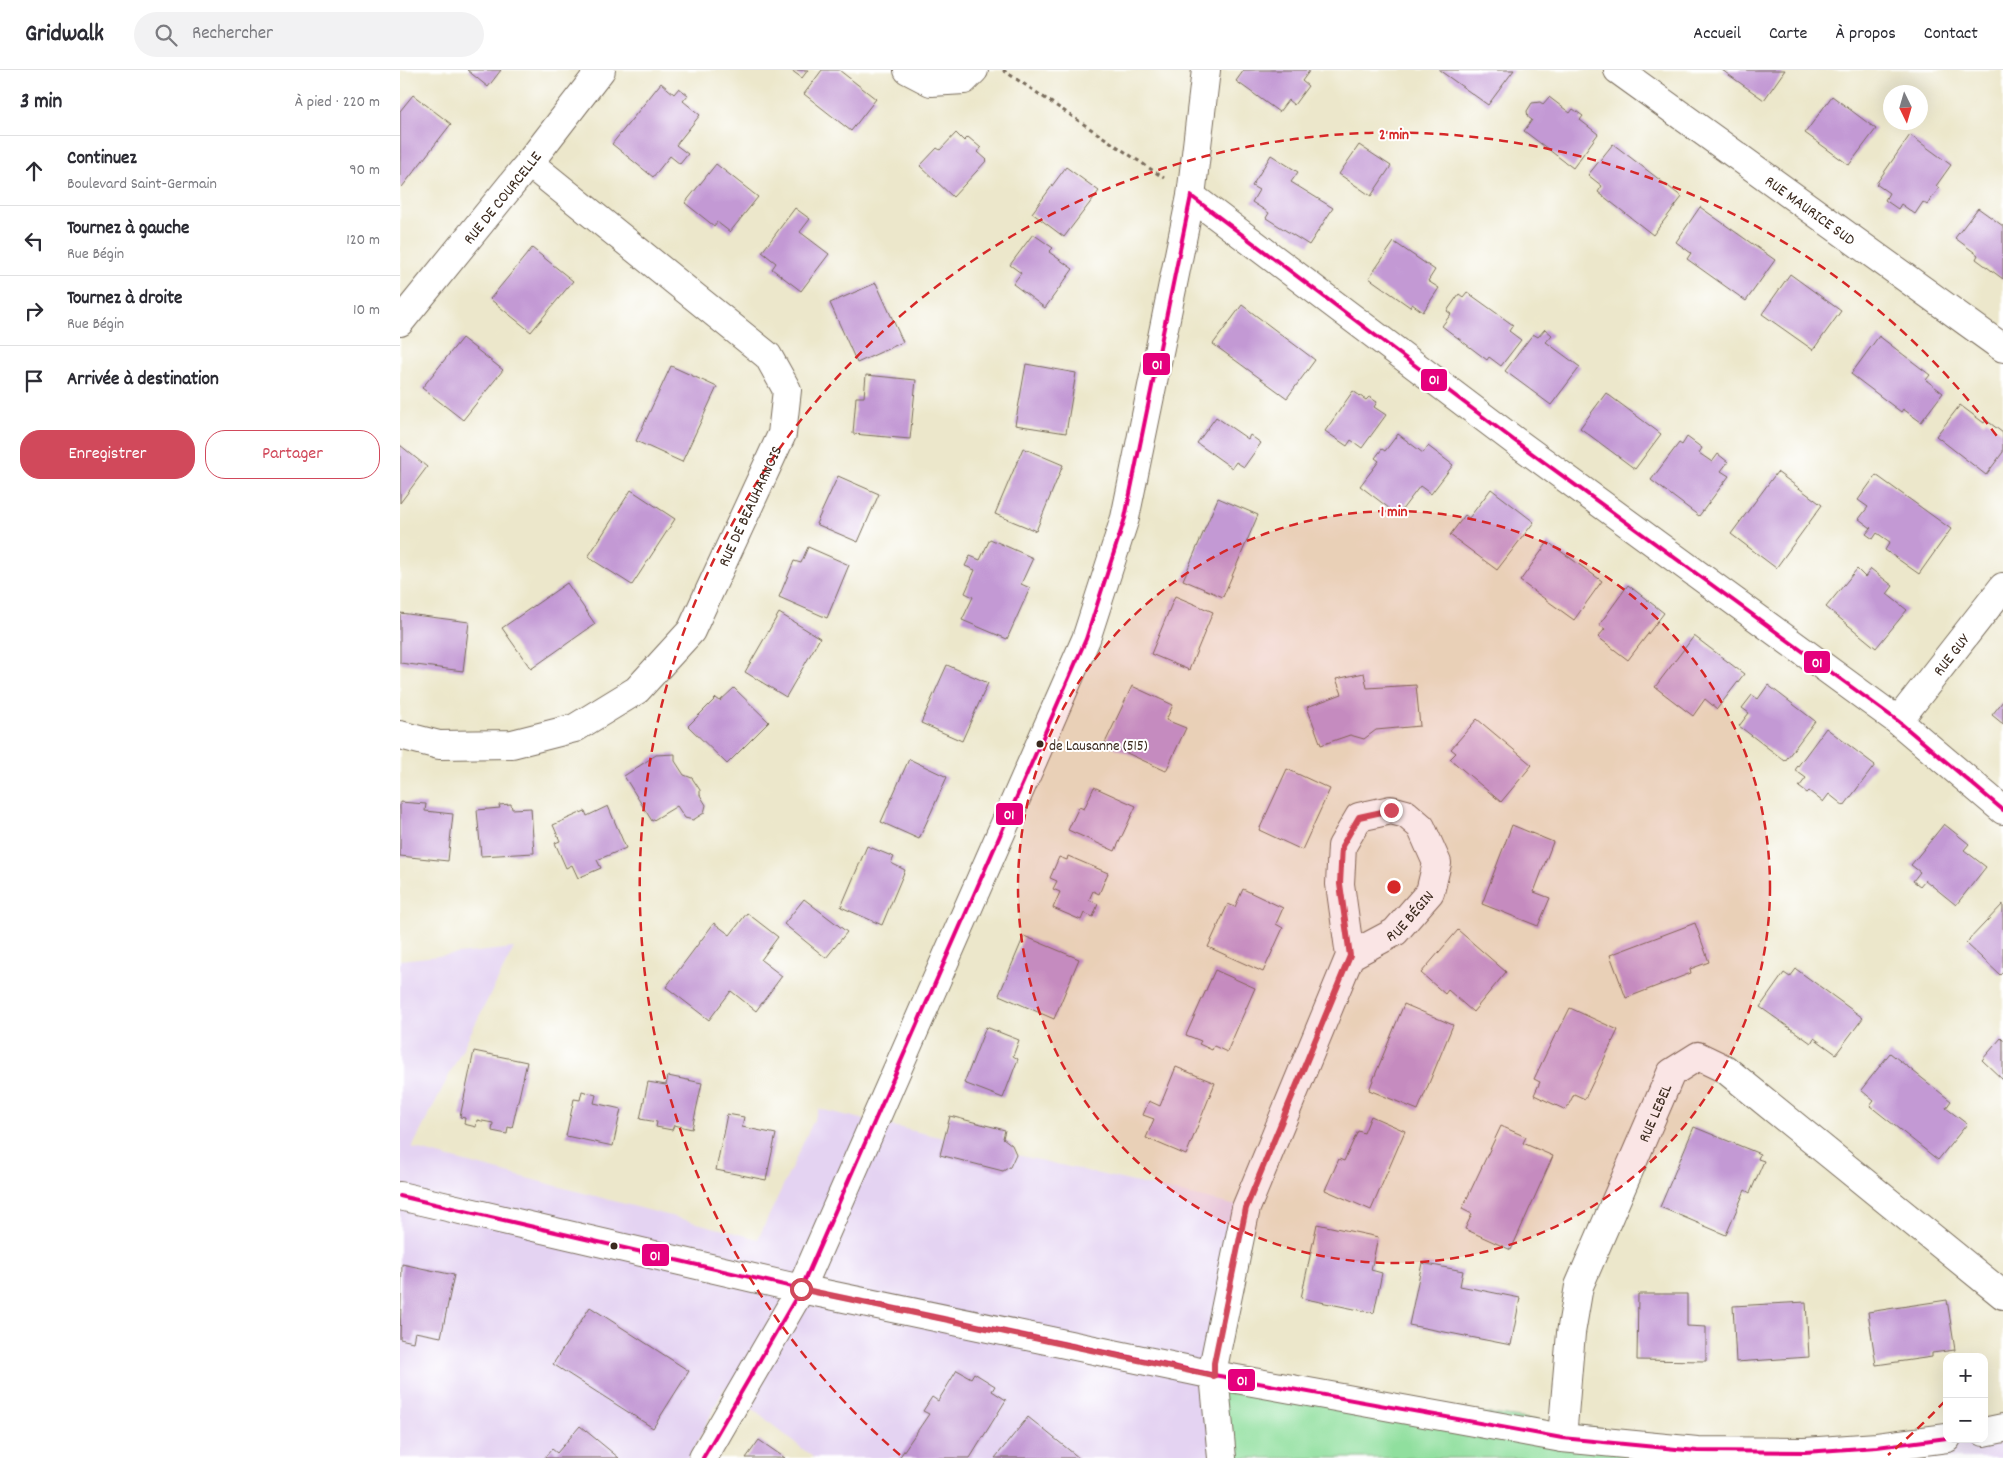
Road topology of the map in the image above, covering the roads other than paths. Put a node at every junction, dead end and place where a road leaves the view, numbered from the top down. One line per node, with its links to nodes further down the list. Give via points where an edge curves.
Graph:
1 (601, 70): 6 (street, RUE DE COURCELLE)
2 (908, 70): 3 (street, via 931,82 964,80)
3 (974, 70)
4 (1206, 70): 7 (street)
5 (1618, 70): 9 (street, RUE MAURICE SUD)
6 (529, 163): 8 (street, RUE DE COURCELLE); 12 (street, RUE DE BEAUHARNOIS, via 768,356 786,390 782,434 690,630 637,690 575,728 512,744 439,745)
7 (1191, 196): 11 (street, via 1515,441); 16 (street, via 1125,518 1086,639)
8 (400, 322)
9 (2003, 348)
10 (2003, 587): 11 (street, RUE GUY)
11 (1898, 721): 13 (street)
12 (400, 735)
13 (2003, 810)
14 (1350, 956): 14 (street, RUE BÉGIN, via 1395,932 1430,892 1437,863 1421,826 1406,814 1391,810 1359,817 1342,846 1340,884); 18 (street, via 1246,1208)
15 (400, 1196): 16 (street)
16 (801, 1289): 18 (street); 24 (street)
17 (2003, 1295): 21 (street, RUE LEBEL, via 1725,1069 1698,1056 1671,1073 1579,1286 1571,1333)
18 (1214, 1376): 21 (street); 25 (street)
19 (2003, 1428): 20 (street)
20 (1988, 1431)
21 (1562, 1438): 23 (street, via 1696,1451)
22 (1943, 1438): 23 (street)
23 (1805, 1455)
24 (703, 1458)
25 (1222, 1458)

